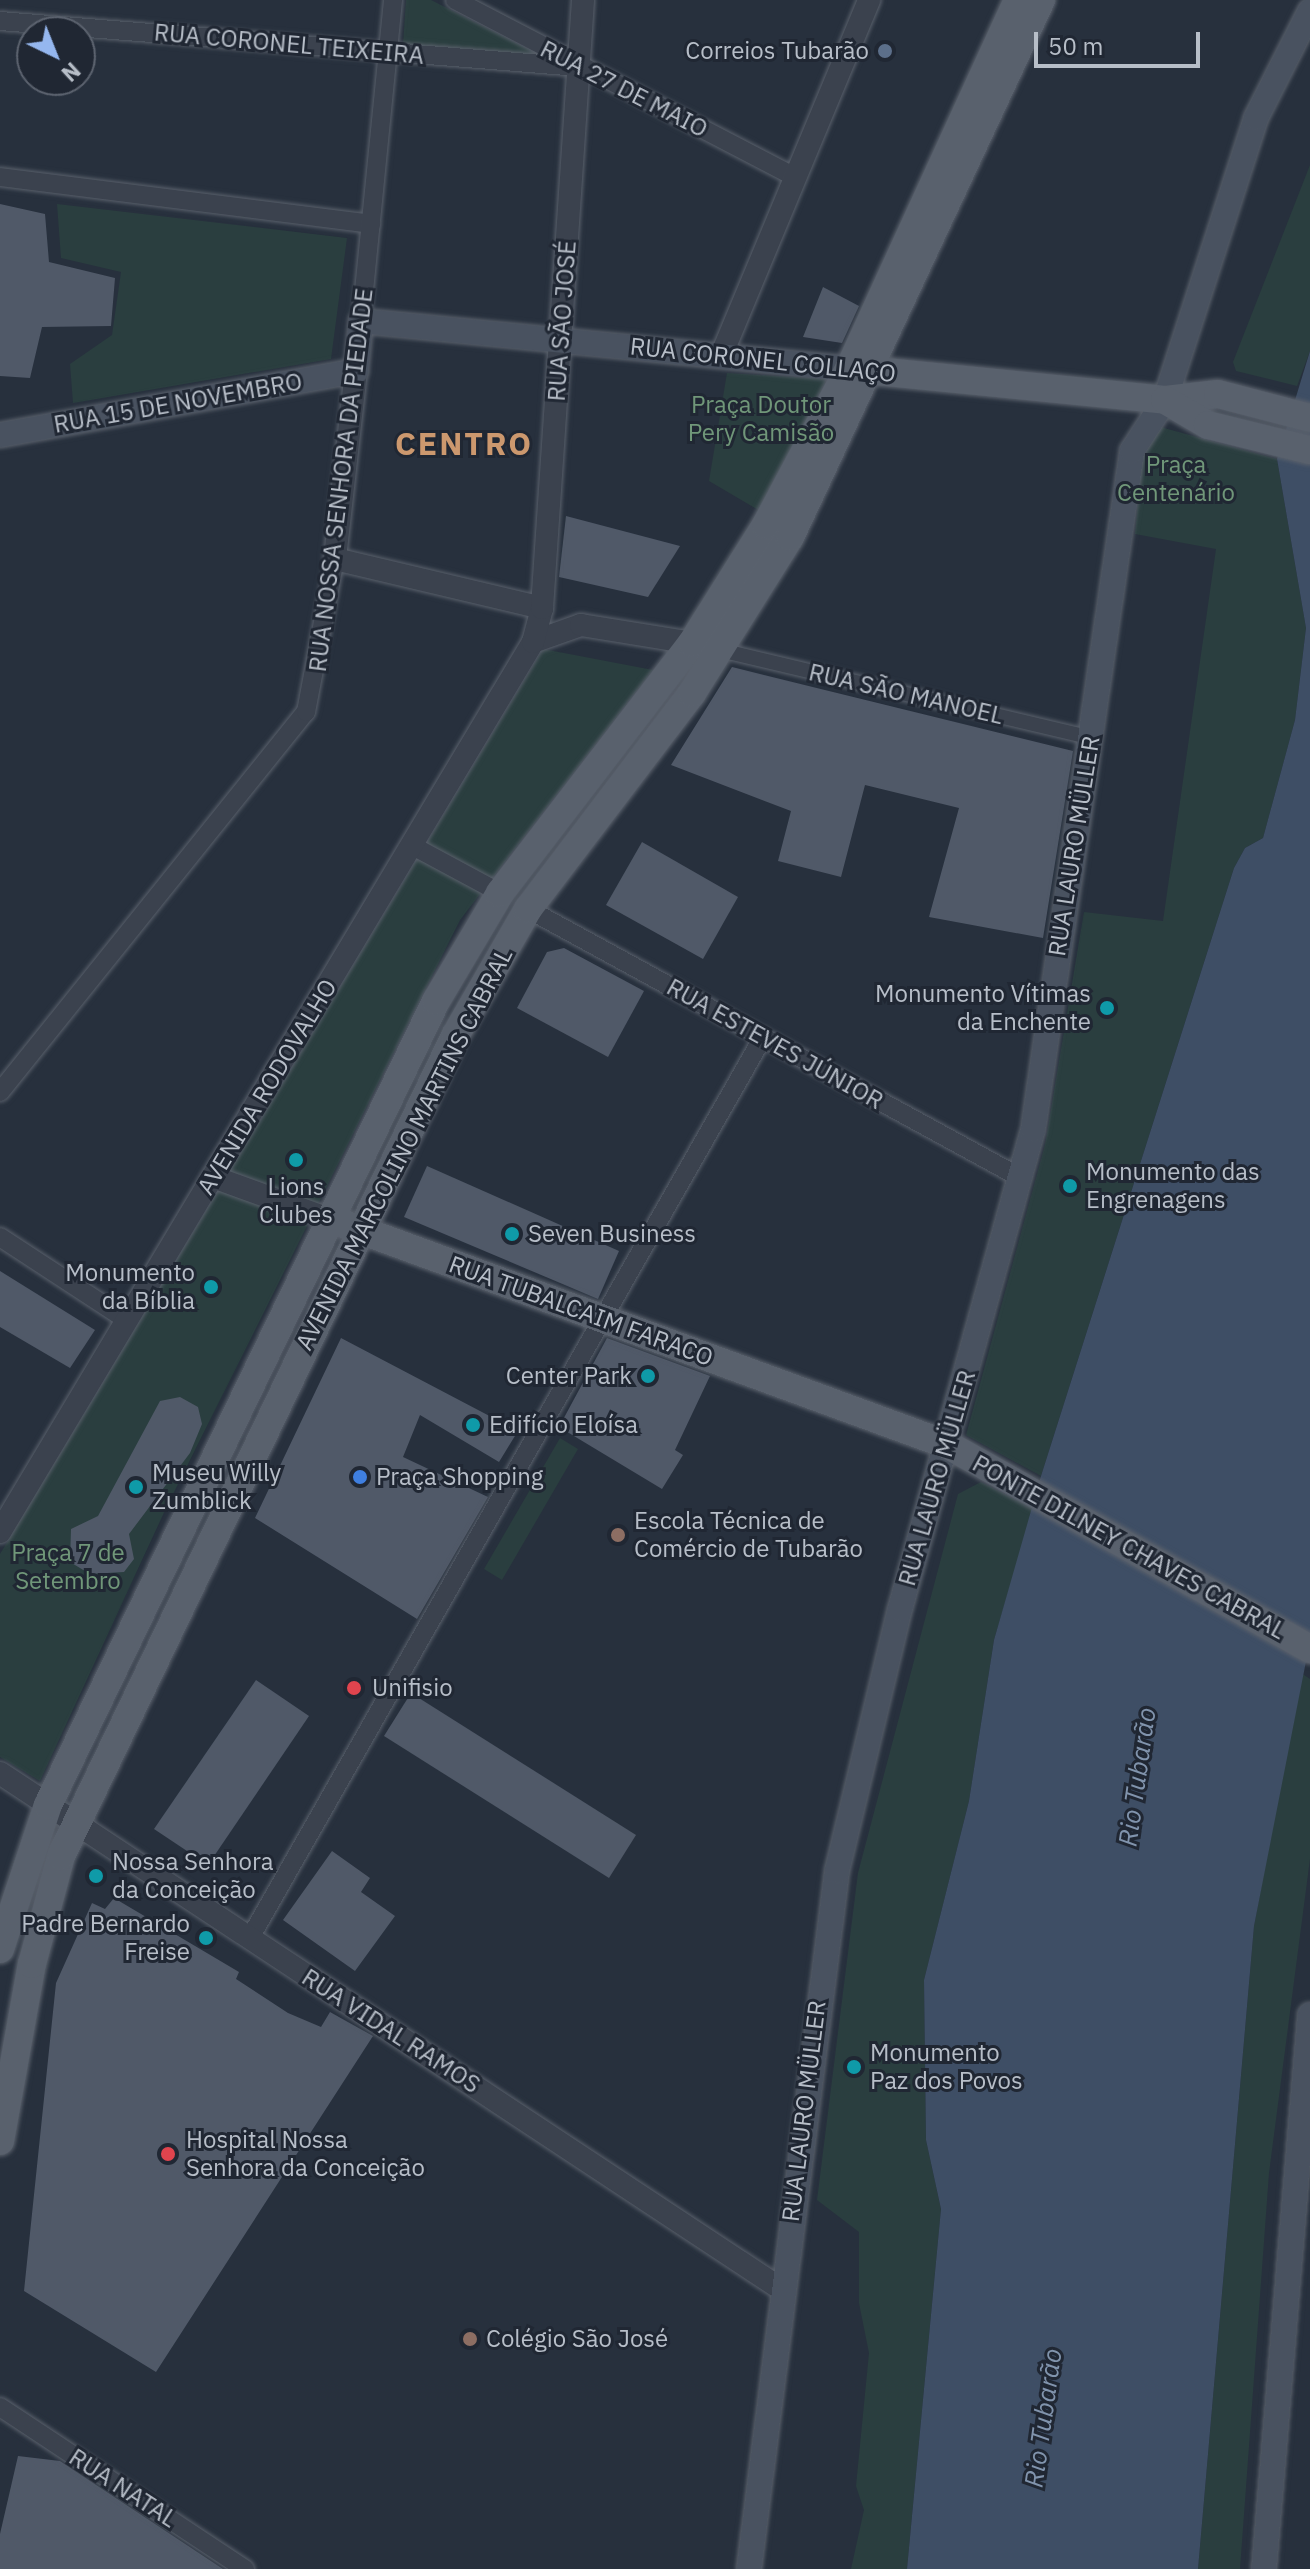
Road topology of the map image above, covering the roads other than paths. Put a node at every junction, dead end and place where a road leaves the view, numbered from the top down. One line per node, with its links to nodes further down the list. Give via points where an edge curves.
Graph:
1 (393, 0): 9 (street, RUA NOSSA SENHORA DA PIEDADE)
2 (455, 0): 10 (street, RUA 27 DE MAIO)
3 (583, 0): 10 (street, RUA SÃO JOSÉ)
4 (869, 0): 12 (street)
5 (1018, 0): 17 (main road, AVENIDA MARCOLINO MARTINS CABRAL)
6 (1041, 0): 17 (main road, AVENIDA MARCOLINO MARTINS CABRAL)
7 (1310, 11): 19 (main road, RUA LAURO MÜLLER, via 1256,118)
8 (0, 21): 9 (street, RUA CORONEL TEIXEIRA)
9 (388, 52): 10 (street, RUA CORONEL TEIXEIRA); 13 (street, RUA NOSSA SENHORA DA PIEDADE)
10 (579, 67): 12 (street, RUA 27 DE MAIO); 15 (street, RUA SÃO JOSÉ)
11 (0, 177): 13 (street)
12 (795, 177): 16 (street)
13 (371, 224): 14 (street, RUA NOSSA SENHORA DA PIEDADE)
14 (361, 321): 15 (main road, RUA CORONEL COLLAÇO); 18 (main road, RUA NOSSA SENHORA DA PIEDADE)
15 (560, 340): 16 (main road, RUA CORONEL COLLAÇO); 24 (street, RUA SÃO JOSÉ)
16 (721, 356): 17 (main road, RUA CORONEL COLLAÇO)
17 (860, 370): 19 (main road, RUA CORONEL COLLAÇO); 26 (main road, AVENIDA MARCOLINO MARTINS CABRAL); 27 (main road, AVENIDA MARCOLINO MARTINS CABRAL, via 790,537)
18 (356, 371): 21 (main road, RUA 15 DE NOVEMBRO); 23 (street, RUA NOSSA SENHORA DA PIEDADE)
19 (1165, 400): 20 (main road, via 1218,394); 22 (main road, via 1208,425); 28 (main road, RUA LAURO MÜLLER, via 1132,451)
20 (1310, 418)
21 (0, 435)
22 (1310, 450)
23 (335, 559): 24 (street); 33 (street, RUA NOSSA SENHORA DA PIEDADE, via 306,712)
24 (542, 608): 25 (street, RUA SÃO JOSÉ)
25 (533, 642): 26 (street, via 581,625); 29 (street, AVENIDA RODOVALHO)
26 (692, 643): 30 (main road, AVENIDA MARCOLINO MARTINS CABRAL)
27 (720, 650): 28 (street, RUA SÃO MANOEL); 31 (main road, AVENIDA MARCOLINO MARTINS CABRAL)
28 (1091, 738): 35 (main road, RUA LAURO MÜLLER)
29 (411, 845): 30 (street); 34 (street, AVENIDA RODOVALHO)
30 (500, 893): 36 (main road, AVENIDA MARCOLINO MARTINS CABRAL, via 436,1001)
31 (528, 909): 32 (street, RUA ESTEVES JÚNIOR); 37 (main road, AVENIDA MARCOLINO MARTINS CABRAL, via 482,982)
32 (763, 1037): 35 (street, RUA ESTEVES JÚNIOR); 39 (street)
33 (0, 1092)
34 (213, 1177): 36 (street, RUA TUBALCAIM FARACO); 40 (street, AVENIDA RODOVALHO)
35 (1021, 1178): 41 (main road, RUA LAURO MÜLLER)
36 (332, 1220): 37 (main road, RUA TUBALCAIM FARACO); 45 (main road, AVENIDA MARCOLINO MARTINS CABRAL)
37 (361, 1230): 39 (main road, RUA TUBALCAIM FARACO); 46 (main road, AVENIDA MARCOLINO MARTINS CABRAL)
38 (0, 1237): 40 (street)
39 (603, 1319): 41 (main road, RUA TUBALCAIM FARACO); 47 (street)
40 (127, 1320): 42 (street, AVENIDA RODOVALHO)
41 (948, 1445): 43 (main road, PONTE DILNEY CHAVES CABRAL); 52 (main road, RUA LAURO MÜLLER, via 837,1871)
42 (0, 1532)
43 (1310, 1649)
44 (0, 1773): 45 (street, RUA VIDAL RAMOS)
45 (48, 1805): 46 (street, RUA VIDAL RAMOS); 48 (main road, AVENIDA MARCOLINO MARTINS CABRAL)
46 (76, 1823): 47 (street, RUA VIDAL RAMOS); 50 (main road, AVENIDA MARCOLINO MARTINS CABRAL, via 32,1964)
47 (250, 1938): 52 (street, RUA VIDAL RAMOS)
48 (0, 1949)
49 (1310, 2015): 51 (main road)
50 (0, 2141)
51 (1303, 2144): 56 (main road)
52 (781, 2289): 55 (main road, RUA LAURO MÜLLER)
53 (0, 2407): 54 (street, RUA NATAL)
54 (245, 2569)
55 (749, 2569)
56 (1264, 2569)

